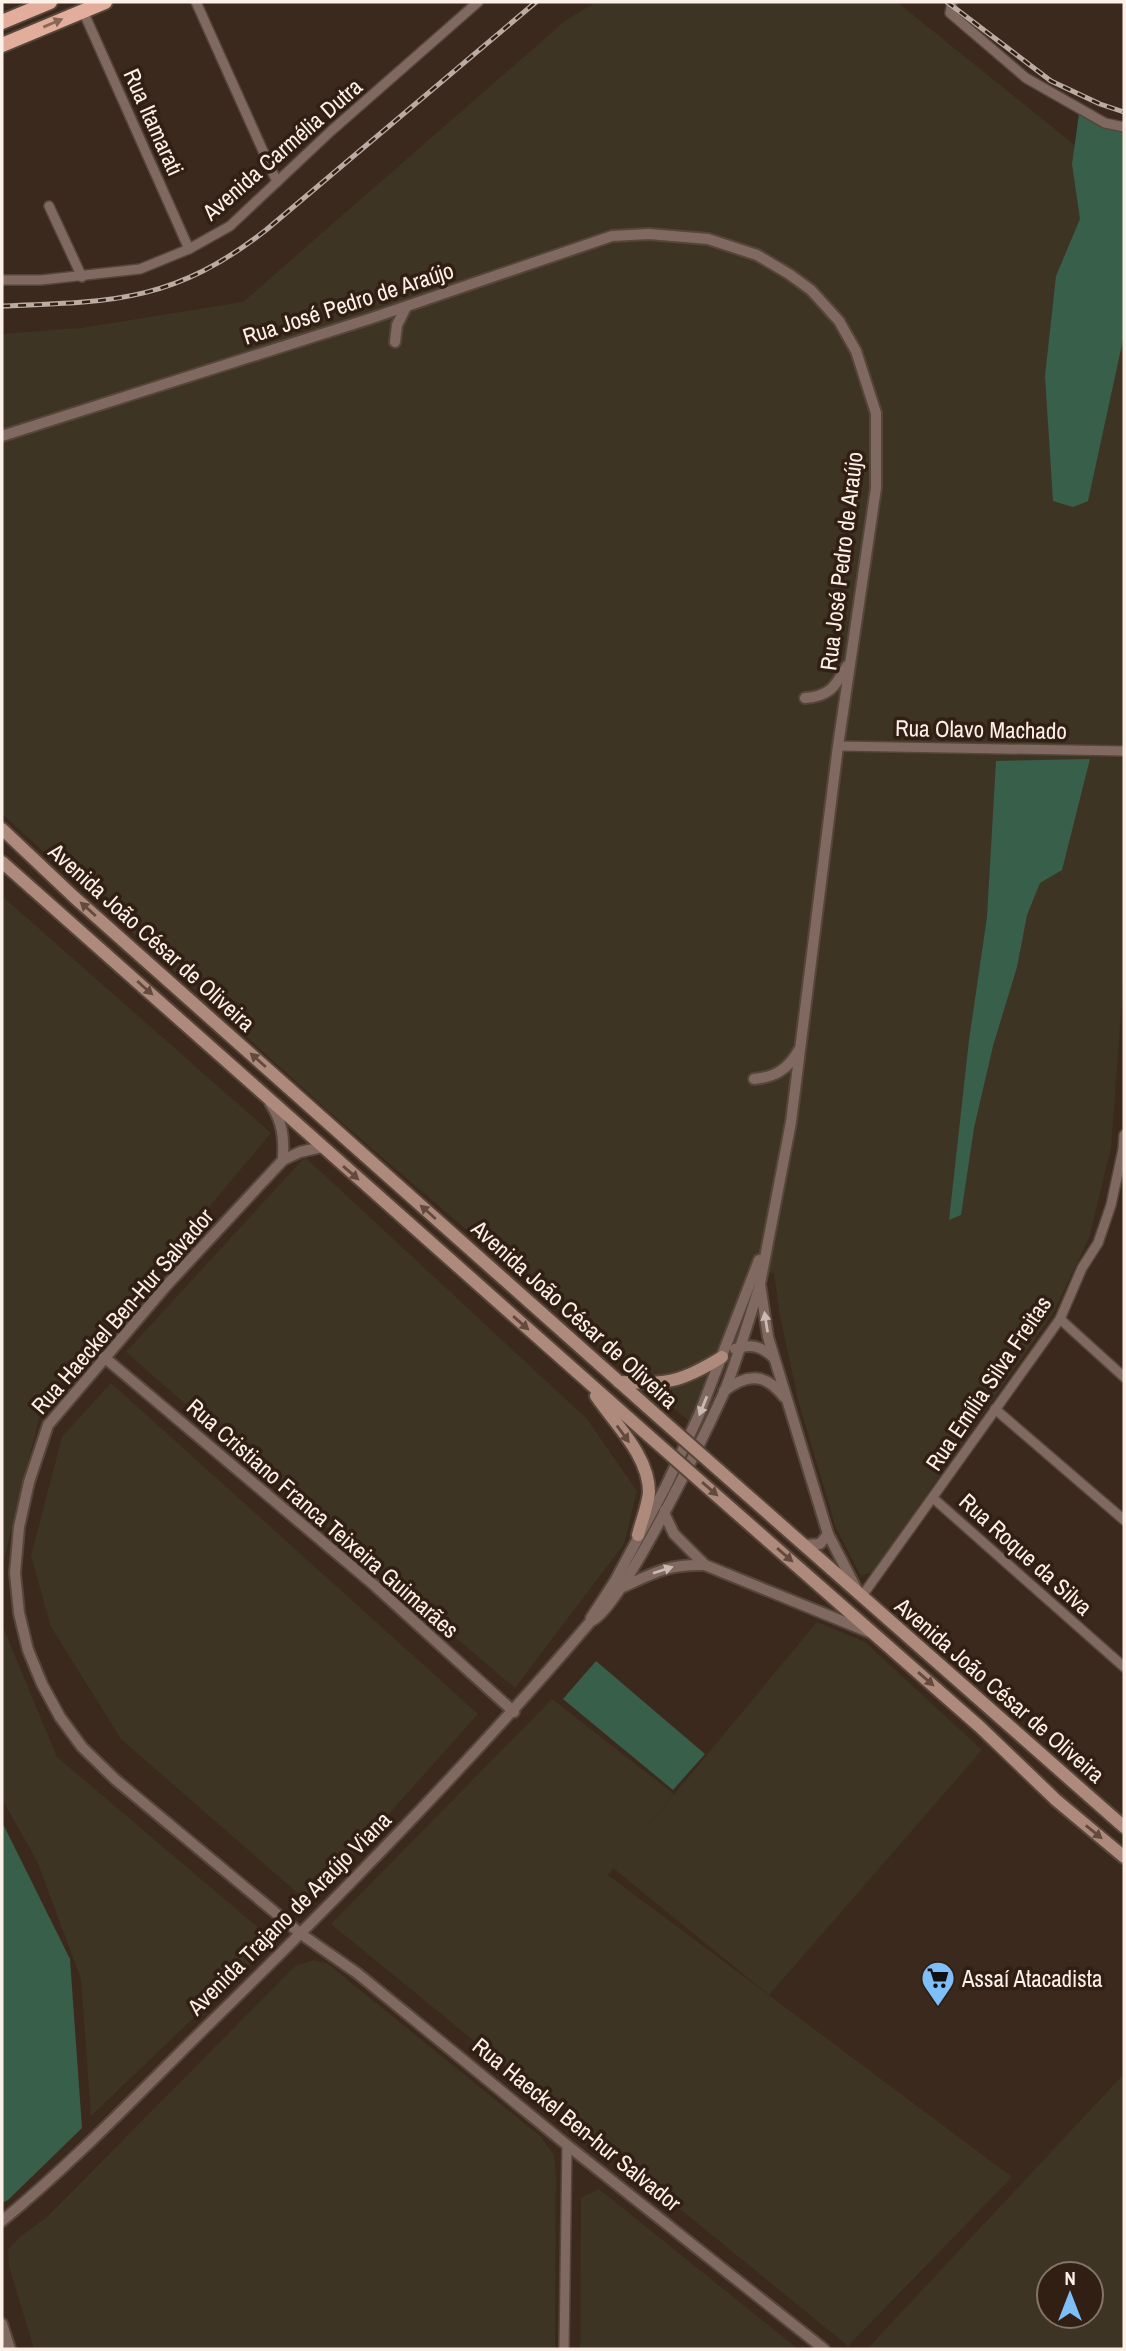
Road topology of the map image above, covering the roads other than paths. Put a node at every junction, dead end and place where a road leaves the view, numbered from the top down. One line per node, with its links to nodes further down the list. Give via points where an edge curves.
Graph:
1 (50, 2): 7 (highway)
2 (105, 2): 6 (highway)
3 (196, 2): 10 (street)
4 (478, 2): 10 (street, Avenida Carmélia Dutra)
5 (952, 2): 9 (street, via 950,13 1026,78 1105,123)
6 (83, 11): 8 (highway, one-way to 6); 12 (street, Rua Itamarati)
7 (2, 22)
8 (2, 45)
9 (1124, 127)
10 (277, 182): 12 (street, Avenida Carmélia Dutra, via 229,226)
11 (49, 206): 13 (street)
12 (189, 249): 13 (street, Avenida Carmélia Dutra, via 140,269)
13 (82, 277): 14 (street, Avenida Carmélia Dutra)
14 (2, 280)
15 (406, 307): 16 (street); 17 (street, Rua José Pedro de Araújo); 18 (street, Rua José Pedro de Araújo, via 612,236 649,234 708,239 757,255 811,290 839,321 856,351 876,413 876,488)
16 (395, 342)
17 (2, 436)
18 (851, 661): 19 (street, via 836,686 822,696); 20 (street, Rua José Pedro de Araújo)
19 (805, 698)
20 (838, 746): 21 (street, Rua Olavo Machado); 24 (street, Rua José Pedro de Araújo)
21 (1124, 751)
22 (2, 829): 41 (main road, Avenida João César de Oliveira, one-way to 22)
23 (2, 862): 26 (main road, Avenida João César de Oliveira, one-way to 26)
24 (800, 1047): 25 (street, via 783,1071); 31 (street, Rua José Pedro de Araújo)
25 (754, 1079)
26 (264, 1096): 28 (main road, Avenida João César de Oliveira); 30 (street, via 284,1135)
27 (1124, 1135): 29 (street, Rua Emília Silva Freitas)
28 (322, 1147): 30 (street, Rua Haeckel Ben-Hur Salvador); 40 (main road, Avenida João César de Oliveira, one-way to 40)
29 (1124, 1149): 34 (street, Rua Emília Silva Freitas, via 1098,1243)
30 (283, 1160): 36 (street, Rua Haeckel Ben-Hur Salvador)
31 (768, 1242): 32 (street, Rua José Pedro de Araújo); 33 (street, Rua José Pedro de Araújo)
32 (757, 1264): 37 (street, Avenida Trajano de Araújo Viana)
33 (760, 1284): 35 (street, Avenida Trajano de Araújo Viana); 38 (street, Rua José Pedro de Araújo, one-way to 33)
34 (1060, 1319): 39 (street); 44 (street, Rua Emília Silva Freitas)
35 (741, 1347): 37 (street); 38 (street, via 758,1347); 42 (street, Avenida Trajano de Araújo Viana)
36 (104, 1357): 59 (street, Rua Cristiano Franca Teixeira Guimarães, via 374,1585); 62 (street, Rua Haeckel Ben-Hur Salvador, via 48,1426 29,1482 15,1573 28,1650 60,1717 82,1747)
37 (722, 1357): 41 (main road, via 673,1382); 45 (street, Avenida Trajano de Araújo Viana, one-way to 45)
38 (776, 1360): 43 (street, Rua José Pedro de Araújo)
39 (1124, 1377)
40 (584, 1379): 50 (main road, one-way to 50, via 643,1468 649,1492); 57 (main road, Avenida João César de Oliveira, one-way to 57, bridge)
41 (619, 1382): 51 (main road, Avenida João César de Oliveira, bridge)
42 (724, 1391): 43 (street, via 736,1382 755,1378 772,1384); 47 (street, Avenida Trajano de Araújo Viana)
43 (787, 1403): 49 (street, Rua José Pedro de Araújo)
44 (995, 1409): 46 (street, Rua Emília Silva Freitas); 48 (street)
45 (681, 1453): 47 (street); 50 (street, Avenida Trajano de Araújo Viana)
46 (933, 1498): 54 (street, Rua Emília Silva Freitas); 58 (street, Rua Roque da Silva)
47 (664, 1513): 52 (street, via 674,1534); 53 (street, Avenida Trajano de Araújo Viana)
48 (1124, 1520)
49 (828, 1534): 51 (street, via 820,1544); 54 (street, Rua José Pedro de Araújo)
50 (638, 1535): 55 (street, Avenida Trajano de Araújo Viana)
51 (804, 1545): 54 (main road, Avenida João César de Oliveira)
52 (705, 1565): 53 (street, Avenida Trajano de Araújo Viana, one-way to 52, via 663,1568); 57 (street, Avenida Trajano de Araújo Viana)
53 (623, 1587): 55 (street, Avenida Trajano de Araújo Viana)
54 (860, 1594): 56 (main road, Avenida João César de Oliveira)
55 (591, 1621): 59 (street, Avenida Trajano de Araújo Viana)
56 (891, 1622): 57 (main road, via 878,1625); 60 (main road, Avenida João César de Oliveira)
57 (875, 1634): 61 (main road, Avenida João César de Oliveira, one-way to 61, via 1055,1800)
58 (1124, 1667)
59 (514, 1712): 62 (street, Avenida Trajano de Araújo Viana)
60 (1124, 1827)
61 (1124, 1857)
62 (301, 1934): 63 (street, Rua Haeckel Ben-hur Salvador, via 358,1973); 64 (street, Avenida Trajano de Araújo Viana)
63 (567, 2146): 67 (street); 68 (street, Rua Haeckel Ben-hur Salvador)
64 (2, 2221)
65 (2, 2324): 66 (street)
66 (10, 2349)
67 (564, 2349)
68 (824, 2349)

